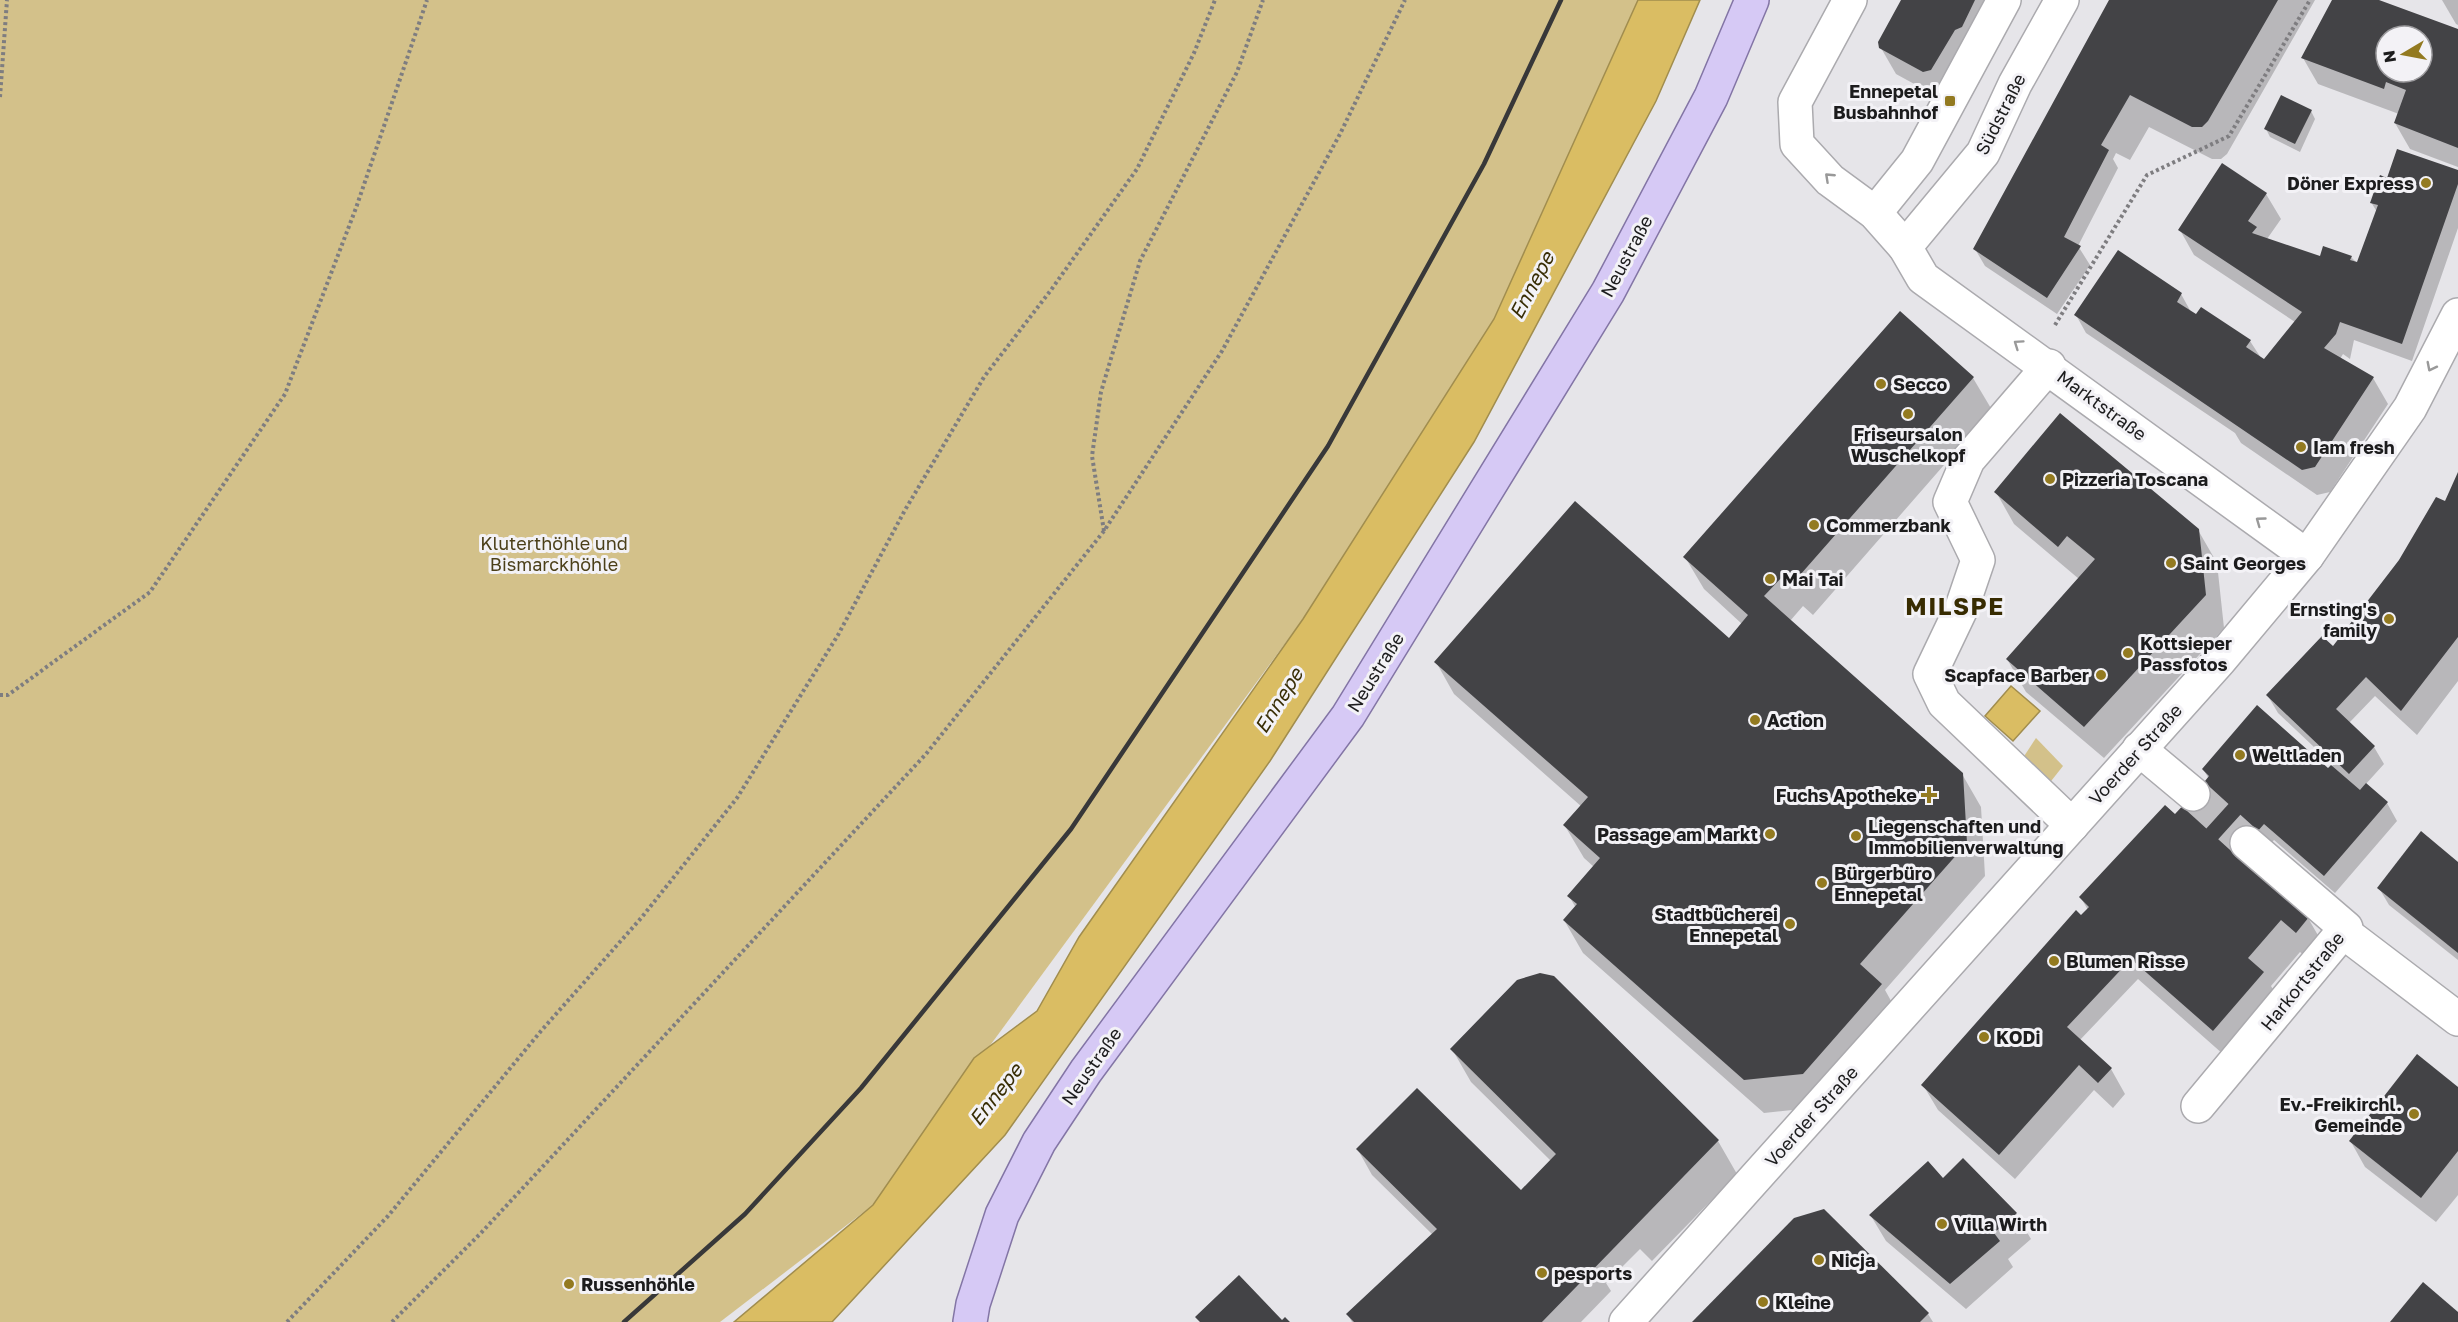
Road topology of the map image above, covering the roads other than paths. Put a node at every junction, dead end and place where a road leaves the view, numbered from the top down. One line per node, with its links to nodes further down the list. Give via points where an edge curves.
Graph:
1 (1752, 0): 17 (main road, Neustraße, via 1711,97 1608,292 1348,716 1086,1071 1039,1142 1002,1215)
2 (1850, 0): 5 (street, Marktstraße, one-way to 2, via 1830,180 1797,144 1795,102)
3 (2004, 0): 5 (street, via 1917,160)
4 (2062, 0): 6 (street, Südstraße, via 2015,84 1983,153)
5 (1875, 213): 6 (street, Marktstraße)
6 (1905, 247): 8 (street, Marktstraße, one-way to 6, via 1923,278)
7 (2458, 315): 9 (street, Voerder Straße, one-way to 9, via 2410,408)
8 (2042, 361): 9 (street, Marktstraße, one-way to 8); 12 (street, via 1968,460 1950,502 1978,560 1962,607 1930,674 1944,703)
9 (2307, 556): 10 (street, Voerder Straße)
10 (2134, 756): 11 (street); 12 (street, Voerder Straße)
11 (2193, 794)
12 (2072, 825): 18 (street, Voerder Straße)
13 (2247, 843): 16 (street, Harkortstraße, via 2346,928)
14 (2354, 940): 15 (street, Harkortstraße)
15 (2458, 1019)
16 (2198, 1106)
17 (970, 1322)
18 (1626, 1322)

